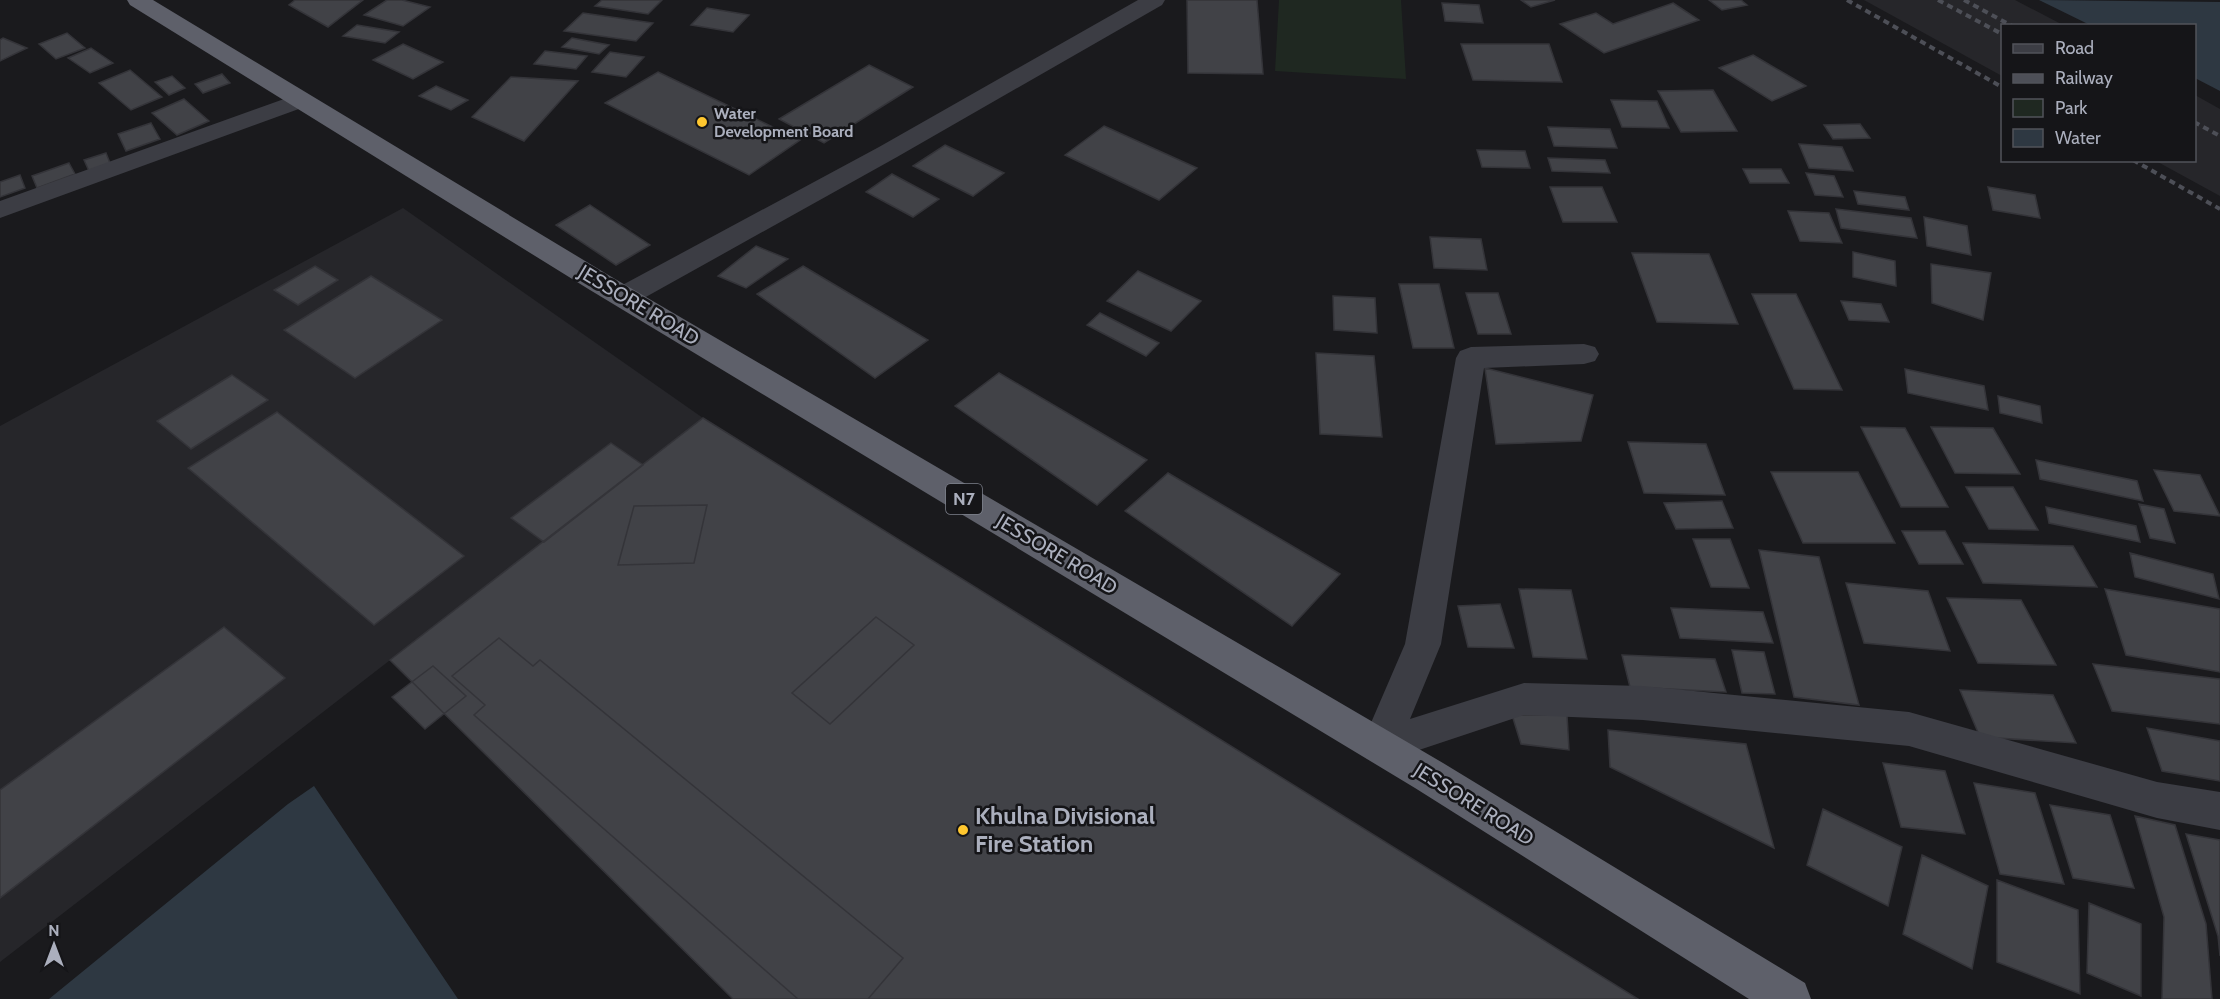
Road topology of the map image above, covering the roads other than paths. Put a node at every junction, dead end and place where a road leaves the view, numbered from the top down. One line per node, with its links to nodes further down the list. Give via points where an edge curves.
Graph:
1 (138, 0): 3 (highway, JESSORE ROAD / N7)
2 (1154, 0): 5 (street)
3 (298, 101): 4 (street); 5 (highway, JESSORE ROAD / N7)
4 (0, 210)
5 (626, 296): 7 (highway, JESSORE ROAD / N7)
6 (1584, 354): 7 (street, via 1471,358 1423,644)
7 (1380, 746): 8 (street, via 1524,699 1643,703 1909,729 2157,800); 9 (highway, JESSORE ROAD / N7)
8 (2220, 811)
9 (1790, 999)

